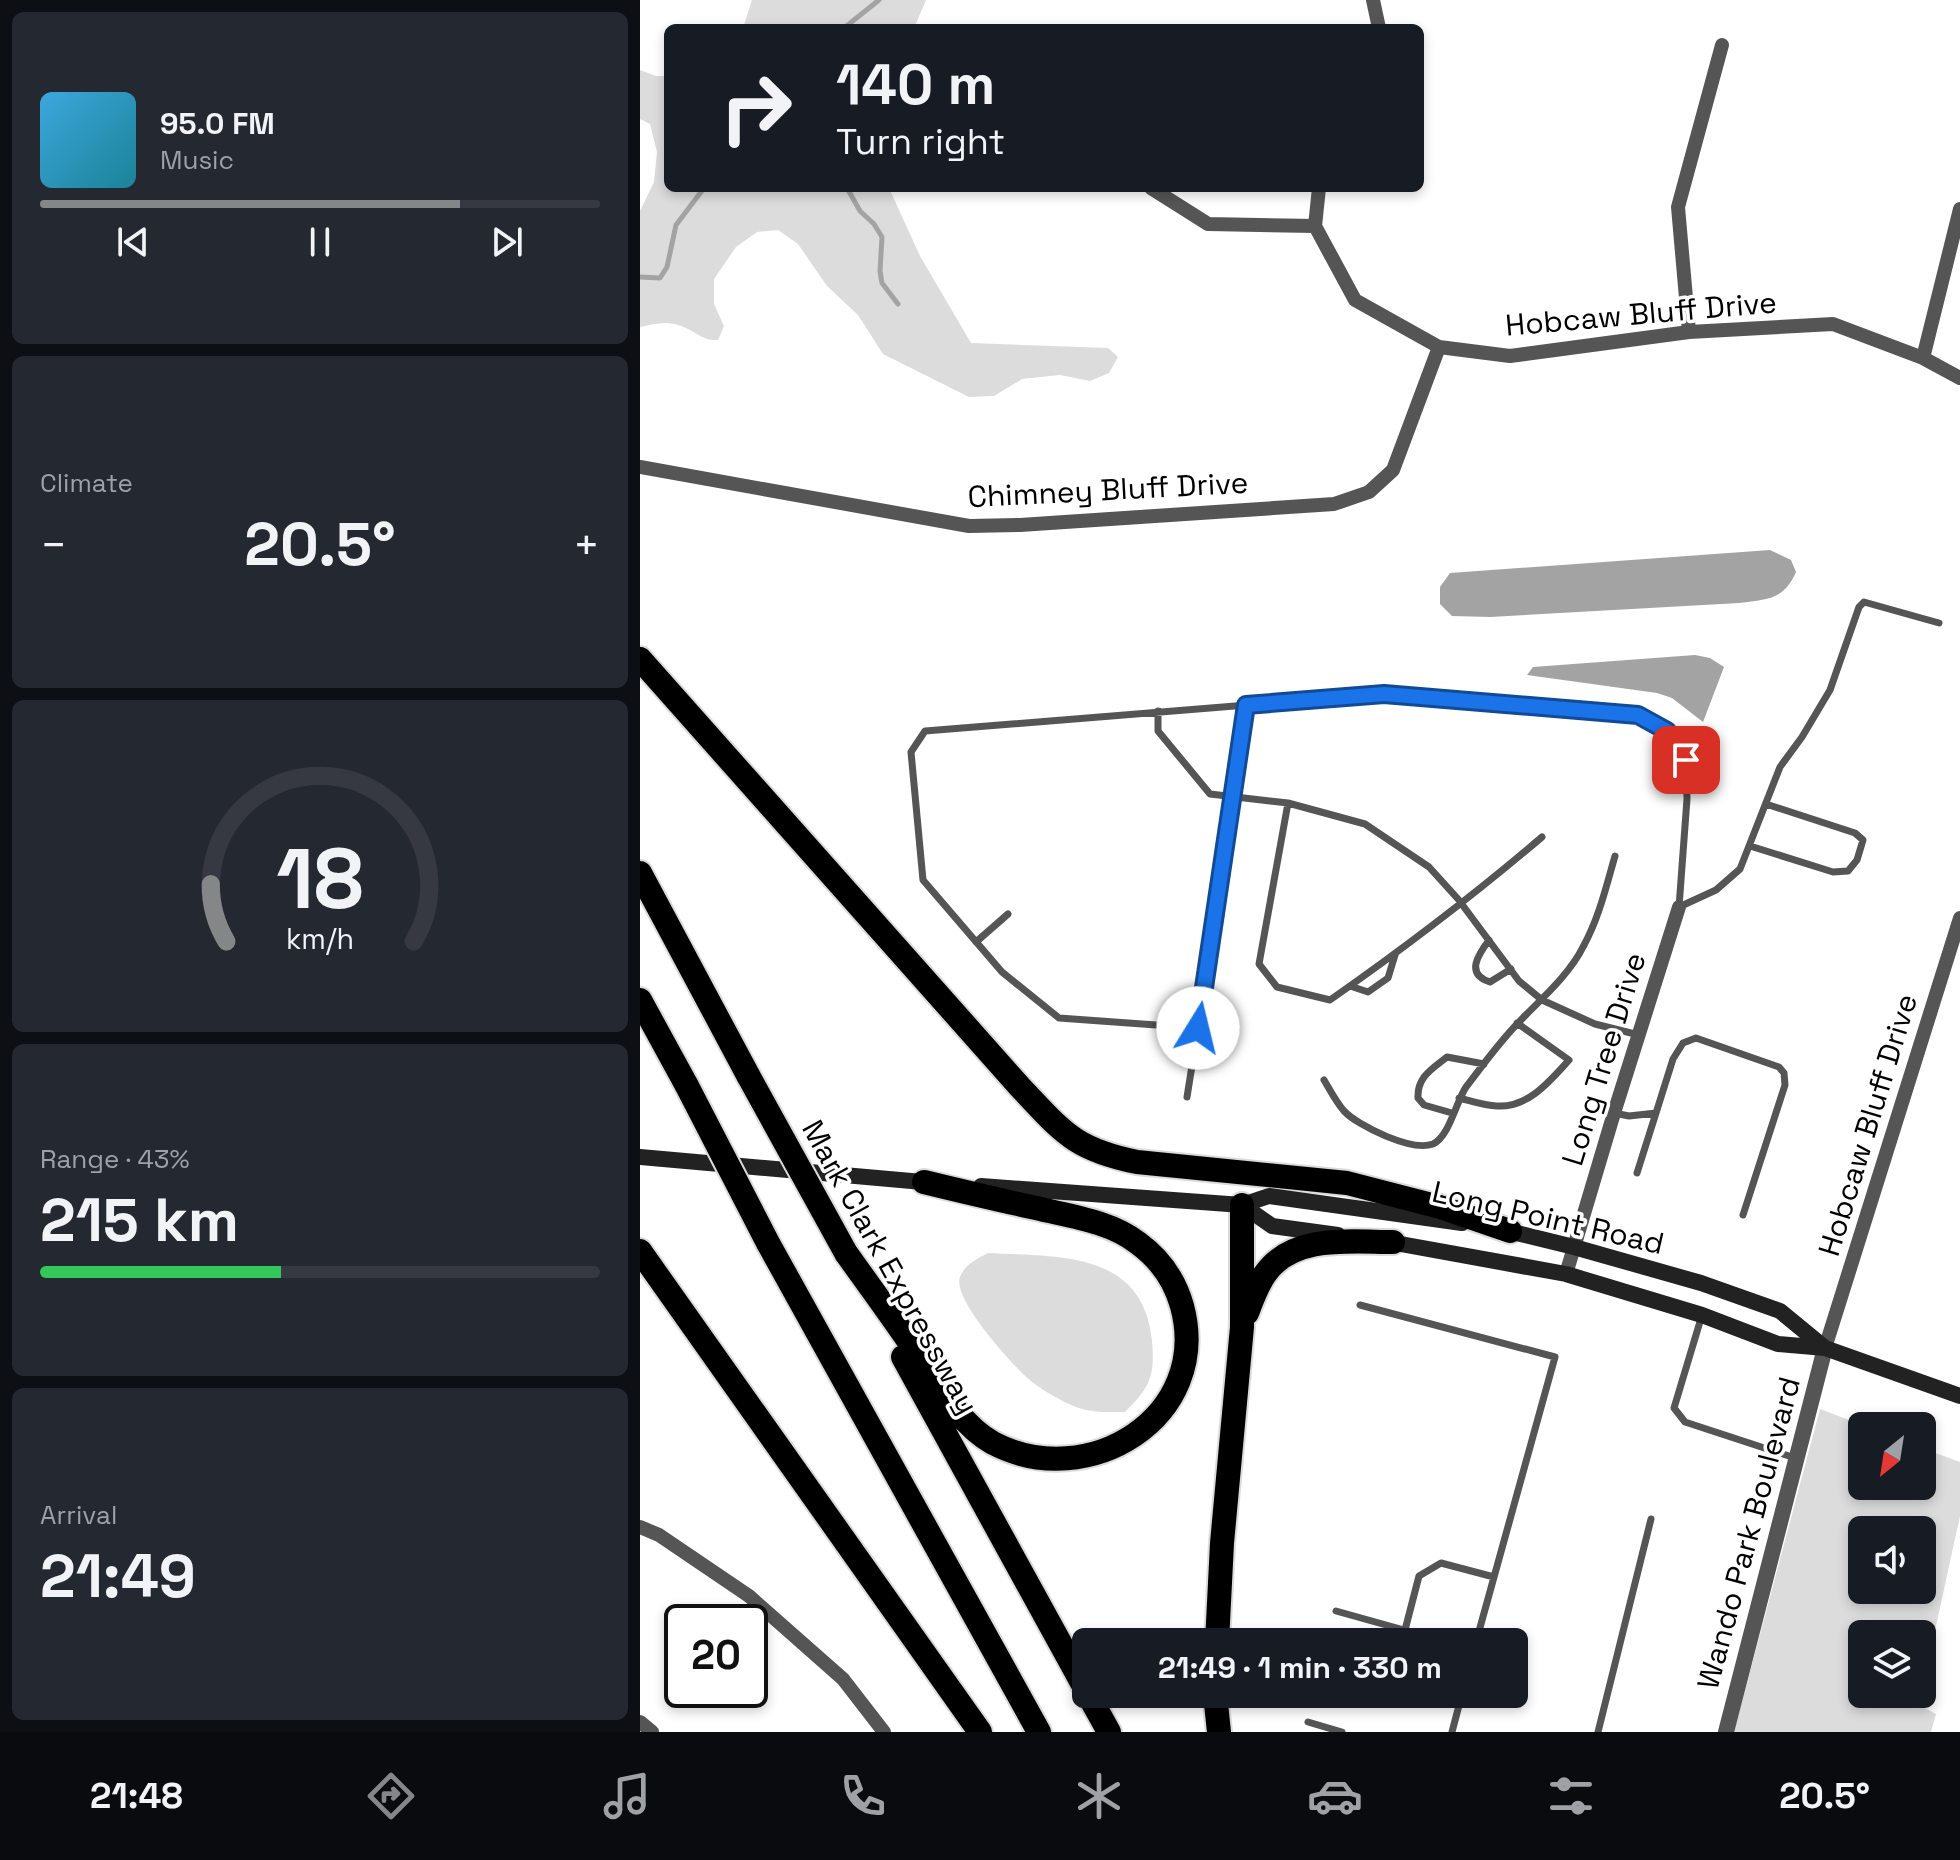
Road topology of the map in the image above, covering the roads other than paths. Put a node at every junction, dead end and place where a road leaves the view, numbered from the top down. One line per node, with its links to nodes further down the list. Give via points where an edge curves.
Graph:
1 (1373, 0): 2 (street)
2 (1378, 24)
3 (1722, 45): 8 (street, via 1678,207)
4 (1157, 192): 7 (street, via 1208,224)
5 (1319, 192): 7 (street)
6 (1960, 209): 10 (street)
7 (1315, 226): 9 (street, Hobcaw Bluff Drive, via 1355,300)
8 (1689, 332): 9 (street, Hobcaw Bluff Drive, via 1510,356); 10 (street, Hobcaw Bluff Drive, via 1833,324)
9 (1439, 347): 12 (street, Chimney Bluff Drive, via 1393,470 1369,492 1334,504 969,526)
10 (1923, 358): 11 (street, Hobcaw Bluff Drive)
11 (1960, 378)
12 (640, 467)
13 (1939, 623): 23 (lane, via 1864,602 1859,607 1830,690 1780,767)
14 (640, 659): 56 (highway, via 1020,1087 1082,1146 1137,1162 1347,1183)
15 (1246, 705): 16 (lane); 21 (lane); 29 (lane, via 1384,694 1638,715 1667,731 1686,760)
16 (1158, 711): 17 (lane, via 1158,731); 33 (lane, via 925,731 911,752 923,880)
17 (1171, 746): 18 (lane); 19 (lane)
18 (1163, 753)
19 (1201, 782): 20 (lane); 21 (lane, via 1210,794)
20 (1192, 790)
21 (1234, 798): 22 (lane); 41 (lane)
22 (1288, 803): 28 (lane, via 1365,824 1429,867); 36 (lane, via 1259,964 1277,987 1330,1000)
23 (1766, 804): 25 (lane); 25 (lane, via 1855,833 1863,840 1857,860 1848,871 1833,872)
24 (1542, 837): 28 (lane)
25 (1750, 846): 29 (lane, via 1740,869 1716,890)
26 (1615, 856): 38 (lane, via 1582,950)
27 (640, 873): 60 (highway, Mark Clark Expressway, bridge)
28 (1461, 904): 32 (lane); 34 (lane)
29 (1679, 907): 42 (street, Long Tree Drive)
30 (1008, 914): 33 (lane)
31 (1960, 918): 65 (street, Hobcaw Bluff Drive)
32 (1489, 940): 35 (lane); 35 (lane, via 1478,955 1476,973 1490,982)
33 (976, 942): 41 (lane, via 1002,972 1059,1018)
34 (1395, 955): 36 (lane); 36 (lane, via 1388,978 1368,992)
35 (1511, 969): 38 (lane)
36 (1350, 986)
37 (640, 1000): 45 (highway)
38 (1542, 1000): 40 (lane); 42 (lane, via 1595,1024)
39 (640, 1016): 45 (highway)
40 (1517, 1023): 43 (lane); 47 (lane, via 1569,1060 1544,1088 1523,1101 1498,1107)
41 (1198, 1028): 46 (lane)
42 (1639, 1035): 49 (street, Long Tree Drive)
43 (1484, 1064): 47 (lane); 48 (lane, via 1447,1057 1422,1078 1418,1098)
44 (1324, 1080): 48 (lane, via 1343,1110 1360,1124 1399,1140 1432,1144 1447,1129)
45 (687, 1086): 85 (highway, bridge)
46 (1187, 1097)
47 (1459, 1098): 48 (lane)
48 (1452, 1113)
49 (1614, 1113): 50 (lane); 58 (street, Long Tree Drive)
50 (1656, 1113): 52 (lane); 55 (lane, via 1673,1059 1683,1043 1696,1038 1779,1067 1785,1085)
51 (640, 1157): 53 (main road, Long Point Road)
52 (1637, 1173)
53 (924, 1182): 54 (main road, Long Point Road); 60 (highway, via 1115,1230 1137,1241 1167,1273 1178,1293 1187,1344 1171,1395 1138,1434 1115,1448 1062,1459 991,1442 950,1401)
54 (1242, 1205): 56 (main road, Long Point Road, via 1269,1196); 57 (main road, Long Point Road, via 1272,1226); 64 (highway)
55 (1743, 1215)
56 (1510, 1231): 58 (main road, Long Point Road)
57 (1393, 1242): 61 (main road, Long Point Road); 64 (highway, via 1305,1246 1267,1271)
58 (1574, 1247): 61 (street, Long Tree Drive); 65 (main road, Long Point Road, via 1780,1311)
59 (640, 1251): 84 (highway)
60 (846, 1253): 76 (highway, Mark Clark Expressway)
61 (1566, 1274): 63 (main road, Long Point Road)
62 (1360, 1305): 70 (lane, via 1555,1357)
63 (1702, 1315): 65 (main road, Long Point Road, via 1778,1344); 67 (lane, via 1674,1408 1685,1422)
64 (1242, 1327): 72 (highway)
65 (1825, 1348): 66 (main road, Long Point Road); 67 (street, Wando Park Boulevard)
66 (1960, 1396)
67 (1797, 1459): 91 (street, Wando Park Boulevard)
68 (1651, 1519): 90 (lane)
69 (640, 1527): 83 (street, via 749,1596 843,1679)
70 (1494, 1577): 74 (lane, via 1441,1563 1419,1576); 75 (lane)
71 (1336, 1611): 73 (lane)
72 (1218, 1628)
73 (1398, 1628)
74 (1406, 1628)
75 (1480, 1628)
76 (1072, 1665)
77 (1096, 1708): 86 (highway, Mark Clark Expressway)
78 (1216, 1708): 87 (highway)
79 (1458, 1708): 89 (lane)
80 (640, 1722): 82 (street)
81 (1308, 1722): 88 (lane)
82 (652, 1732)
83 (884, 1732)
84 (980, 1732)
85 (1039, 1732)
86 (1109, 1732)
87 (1219, 1732)
88 (1342, 1732)
89 (1452, 1732)
90 (1598, 1732)
91 (1726, 1732)

